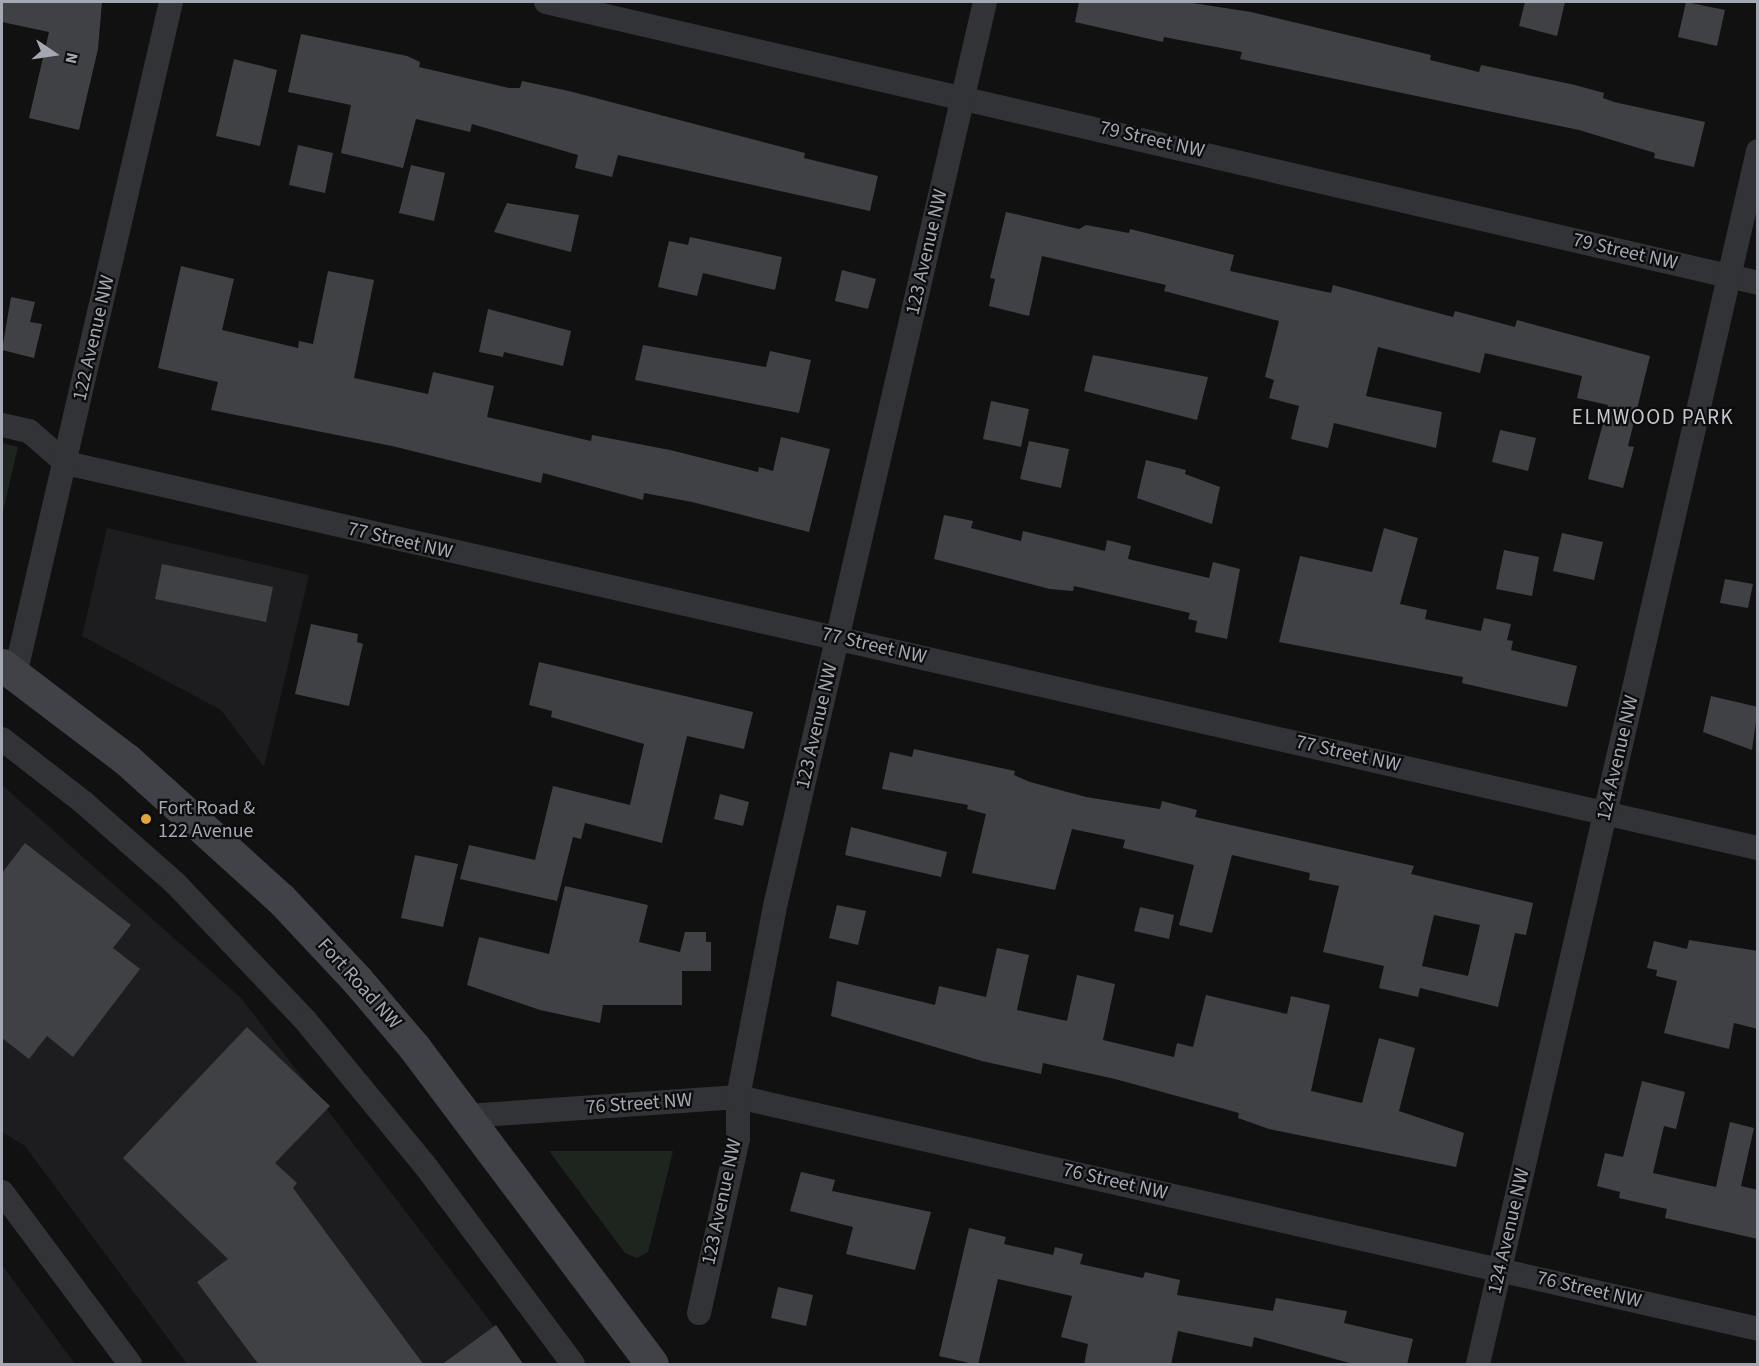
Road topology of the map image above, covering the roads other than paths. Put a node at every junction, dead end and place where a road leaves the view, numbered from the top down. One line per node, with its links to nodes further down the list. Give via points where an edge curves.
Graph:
1 (171, 2): 9 (street, 122 Avenue NW)
2 (546, 2): 4 (street, 79 Street NW)
3 (985, 2): 4 (street, 123 Avenue NW)
4 (963, 96): 6 (street, 79 Street NW); 10 (street, 123 Avenue NW)
5 (1758, 151): 6 (street, 124 Avenue NW)
6 (1729, 276): 7 (street, 79 Street NW); 13 (street, 124 Avenue NW)
7 (1758, 283)
8 (2, 425): 9 (street, 77 Street NW, via 29,431)
9 (66, 463): 10 (street, 77 Street NW, via 543,575); 11 (street, 122 Avenue NW)
10 (838, 637): 13 (street, 77 Street NW); 15 (street, 123 Avenue NW, via 776,902)
11 (8, 670): 16 (street, Fort Road NW, via 126,759 281,899 364,989)
12 (2, 739): 22 (street, via 83,802 175,883 306,1021 424,1164)
13 (1605, 813): 14 (street, 77 Street NW); 18 (street, 124 Avenue NW)
14 (1758, 848)
15 (738, 1097): 16 (street, 76 Street NW); 18 (street, 76 Street NW); 19 (street, 123 Avenue NW, via 738,1138)
16 (467, 1116): 23 (street, Fort Road NW)
17 (2, 1192): 21 (street)
18 (1500, 1270): 20 (street, 76 Street NW); 24 (street, 124 Avenue NW)
19 (699, 1313)
20 (1758, 1329)
21 (130, 1365)
22 (573, 1365)
23 (652, 1365)
24 (1478, 1365)

